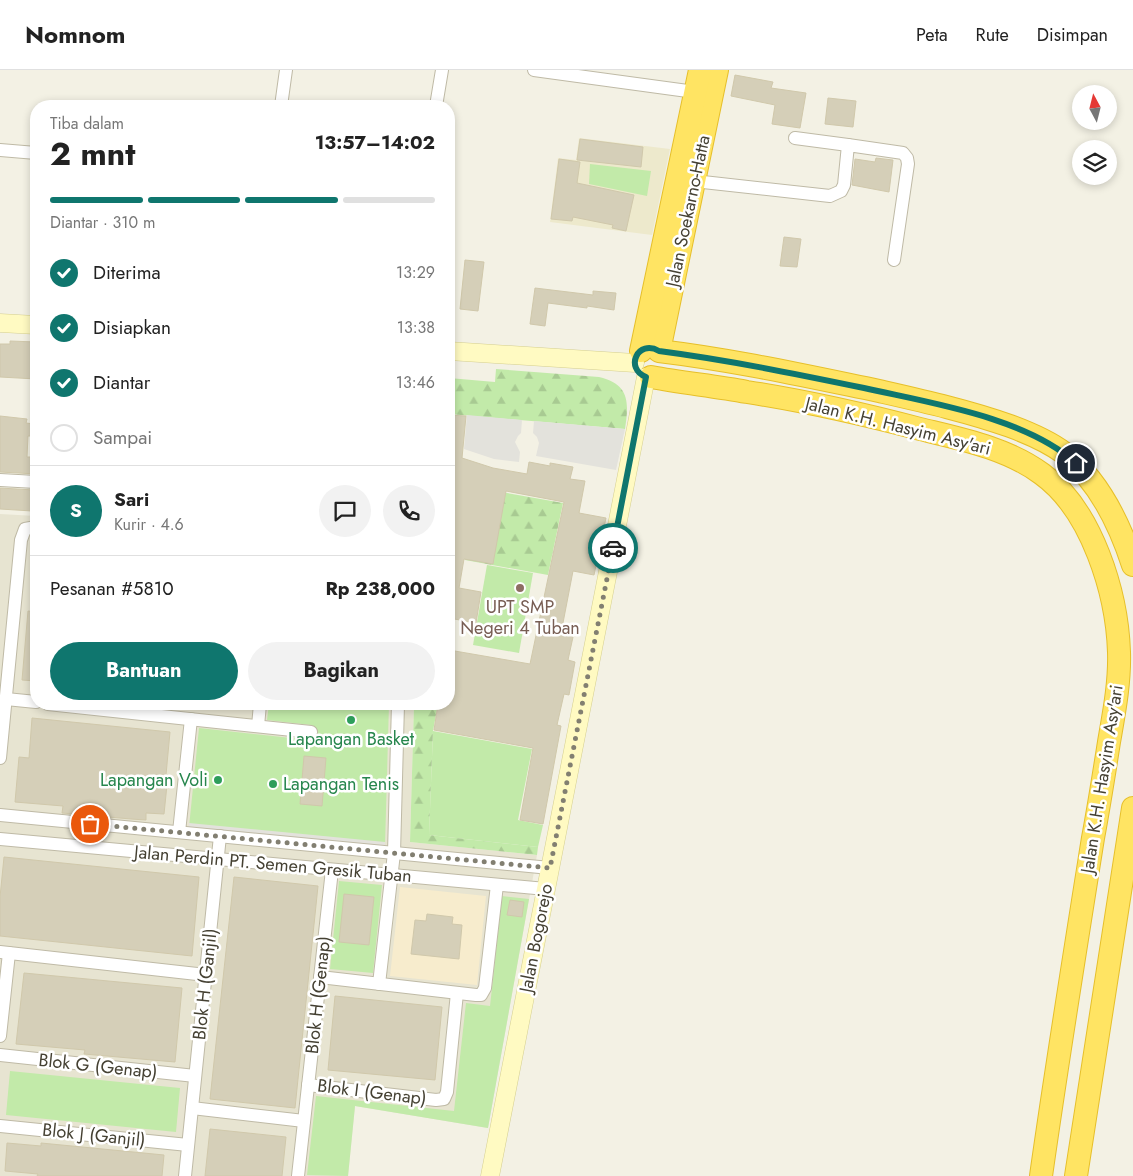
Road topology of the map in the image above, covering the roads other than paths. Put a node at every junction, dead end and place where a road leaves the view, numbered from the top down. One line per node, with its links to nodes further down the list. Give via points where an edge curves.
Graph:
1 (286, 70): 7 (street)
2 (442, 70): 8 (street)
3 (534, 70): 6 (street)
4 (700, 70): 6 (highway, Jalan Soekarno-Hatta)
5 (717, 70): 13 (highway, Jalan Soekarno-Hatta)
6 (696, 92): 13 (highway, Jalan Soekarno-Hatta)
7 (282, 100)
8 (437, 100)
9 (795, 138): 10 (street)
10 (848, 145): 13 (street, via 844,185 841,191 830,196); 14 (street, via 900,152 907,158)
11 (0, 150): 12 (street)
12 (30, 152)
13 (686, 191): 18 (highway, Jalan Soekarno-Hatta)
14 (894, 260)
15 (0, 323): 16 (street)
16 (30, 325)
17 (455, 351): 18 (street)
18 (647, 364): 22 (highway, Jalan K.H. Hasyim Asy'ari, via 742,363 932,403 1028,433 1065,454 1086,475 1105,504); 23 (highway, Jalan K.H. Hasyim Asy'ari, via 746,391 816,404 952,437 999,452 1035,469 1059,488 1091,537); 40 (street, Jalan Bogorejo)
19 (0, 480): 20 (street)
20 (30, 482)
21 (30, 528): 24 (street, via 25,529 21,540)
22 (1131, 559): 23 (highway)
23 (1101, 563): 62 (highway, Jalan K.H. Hasyim Asy'ari, via 1110,590 1117,631 1116,690)
24 (6, 699): 25 (street); 32 (street)
25 (30, 701)
26 (153, 710): 29 (street)
27 (259, 710): 30 (street)
28 (398, 710): 38 (street)
29 (191, 719): 30 (street); 35 (street)
30 (258, 726): 31 (street)
31 (311, 732)
32 (0, 758)
33 (1133, 808): 58 (highway, Jalan K.H. Hasyim Asy'ari)
34 (0, 815): 35 (street, Jalan Perdin PT. Semen Gresik Tuban)
35 (180, 832): 36 (street, Jalan Perdin PT. Semen Gresik Tuban)
36 (220, 836): 38 (street, Jalan Perdin PT. Semen Gresik Tuban); 39 (street, Blok H (Ganjil))
37 (0, 839): 39 (street, Jalan Perdin PT. Semen Gresik Tuban)
38 (394, 853): 40 (street, Jalan Perdin PT. Semen Gresik Tuban); 42 (street)
39 (218, 859): 41 (street, Jalan Perdin PT. Semen Gresik Tuban); 46 (street, Blok H (Ganjil))
40 (550, 868): 44 (street, Jalan Bogorejo)
41 (332, 870): 42 (street, Jalan Perdin PT. Semen Gresik Tuban); 47 (street, Blok H (Genap))
42 (391, 875): 43 (street, Jalan Perdin PT. Semen Gresik Tuban); 48 (street)
43 (497, 885): 44 (street, Jalan Perdin PT. Semen Gresik Tuban); 49 (street, via 484,991 478,995)
44 (546, 890): 61 (street, Jalan Bogorejo)
45 (4, 953): 46 (street); 50 (street)
46 (206, 975): 52 (street, Blok H (Ganjil))
47 (320, 977): 48 (street); 53 (street, Blok H (Genap))
48 (379, 984): 49 (street)
49 (457, 993): 53 (street, Blok I (Genap), via 444,1099)
50 (0, 1036)
51 (0, 1056): 52 (street, Blok G (Genap))
52 (196, 1076): 54 (street, Blok H (Ganjil))
53 (308, 1085): 55 (street, Blok H (Genap))
54 (192, 1108): 55 (street); 57 (street, Blok H (Ganjil))
55 (304, 1121): 60 (street, Blok H (Genap))
56 (0, 1126): 57 (street, Blok J (Ganjil))
57 (188, 1145): 59 (street, Blok H (Ganjil))
58 (1075, 1174)
59 (185, 1176)
60 (298, 1176)
61 (490, 1176)
62 (1041, 1176)

